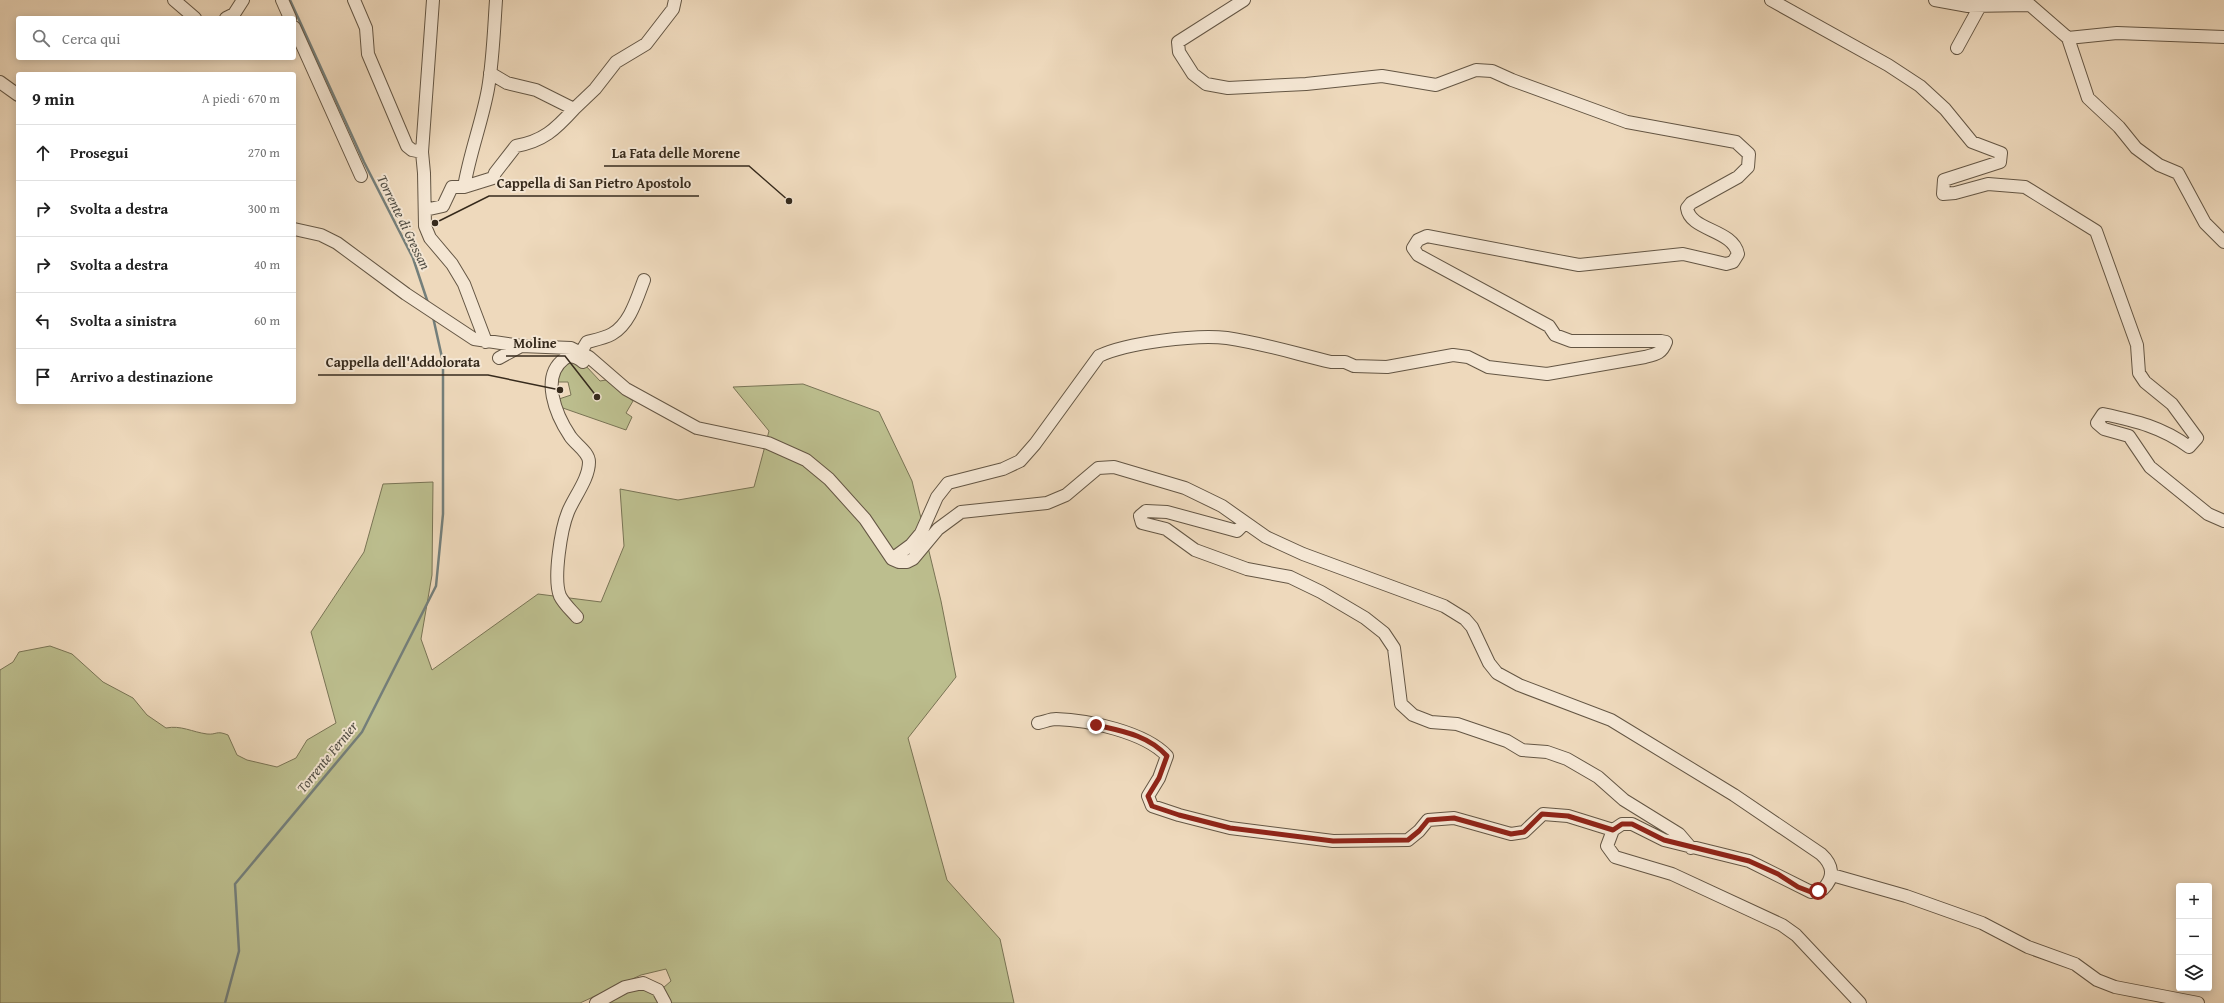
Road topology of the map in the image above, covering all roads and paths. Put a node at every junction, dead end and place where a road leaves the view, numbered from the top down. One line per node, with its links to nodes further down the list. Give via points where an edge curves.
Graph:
1 (174, 0): 13 (street)
2 (243, 0): 14 (street)
3 (282, 0): 15 (street)
4 (354, 0): 24 (street, via 366,28 368,54 407,146)
5 (433, 0): 24 (street)
6 (496, 0): 20 (street)
7 (675, 0): 23 (street, via 673,9 646,44 616,62 595,89)
8 (1244, 0): 38 (street, via 1178,42 1179,52 1193,74 1206,84 1228,88 1306,84 1382,76 1436,85 1476,70 1492,71 1627,122 1736,142 1749,154 1748,167 1738,177 1691,203 1687,208 1694,220 1737,246 1738,254 1733,262 1726,264 1683,254 1579,264 1427,236 1418,240 1413,248 1418,255 1549,326 1559,337 1571,342 1661,341 1666,342 1663,350 1652,355 1547,374 1488,367 1468,357 1453,355 1387,367 1354,366 1228,338 1209,337 1137,344 1110,351 1099,356 1020,461 1003,469 948,483 937,497 921,533 911,545)
9 (1771, 0): 36 (street, via 1920,86 1945,109 1972,142 2001,153 2000,162 1944,180 1943,194 1988,184 2025,187 2096,231 2137,345 2139,374 2172,404 2197,438 2189,447 2172,434 2139,422 2103,414 2097,423 2104,429 2129,436 2150,467 2208,514)
10 (1935, 0): 12 (street)
11 (2028, 2): 12 (street); 18 (street)
12 (1980, 6): 19 (street)
13 (193, 16)
14 (230, 16)
15 (289, 16)
16 (296, 31): 25 (street)
17 (2224, 37): 18 (street, via 2117,33)
18 (2068, 38): 29 (street, via 2088,98 2119,126 2136,148 2159,165 2178,173 2205,223)
19 (1957, 48)
20 (490, 73): 23 (street, via 507,84 536,90); 26 (street)
21 (0, 82): 22 (street)
22 (16, 94)
23 (574, 109): 26 (street, via 558,127 545,136 532,143 516,146 493,178)
24 (422, 152): 27 (street)
25 (361, 176)
26 (464, 187): 27 (street, via 452,187 443,206)
27 (425, 210): 31 (street, via 425,226 430,238 452,264 464,284)
28 (296, 228): 31 (street, via 322,235 337,243 464,334)
29 (2224, 242)
30 (644, 280): 33 (street, via 631,313 618,329 612,334 587,342)
31 (486, 342): 32 (street)
32 (521, 346): 33 (street, via 558,347); 34 (street)
33 (582, 352): 35 (street)
34 (499, 358)
35 (603, 371): 38 (street, via 626,389 697,428 768,443 806,460 828,479 865,519); 39 (street, via 596,374 583,361 569,357 555,369 551,381 551,390 569,435 588,458 589,464 567,513 557,568 560,594 564,604)
36 (2224, 521)
37 (1244, 523): 38 (street, via 1222,506 1185,488 1114,467 1098,468 1066,495 1047,503 961,512 938,529 913,559 907,562); 42 (street, via 1237,531 1167,512 1146,511 1140,516 1142,524 1166,529 1195,550 1247,569 1290,577 1364,618 1384,633 1394,648 1402,704 1413,715 1431,722 1457,724 1507,741 1522,750 1547,752 1567,759 1598,777 1624,800 1679,834); 43 (street, via 1266,537 1303,554 1444,606 1459,614 1472,627 1489,663 1497,673 1519,685 1611,720 1685,764 1822,854 1828,860)
38 (892, 559)
39 (577, 617)
40 (1038, 723): 41 (street, via 1055,719 1133,733 1159,748 1167,756 1159,778 1148,796 1152,806 1230,828 1333,841 1378,842 1408,840 1428,820 1454,818 1511,834 1524,832 1542,814 1568,816)
41 (1613, 830): 42 (street, via 1622,824 1632,824 1664,840); 46 (street, via 1608,846 1615,857 1672,874 1782,925 1796,935)
42 (1691, 848): 43 (street, via 1749,861 1811,892 1823,889)
43 (1832, 875): 47 (street, via 1906,896 1982,923 2028,947 2075,964 2097,980 2115,987)
44 (596, 1003): 45 (street, via 625,987 643,983 658,990)
45 (665, 1003)
46 (1860, 1003)
47 (2198, 1003)

